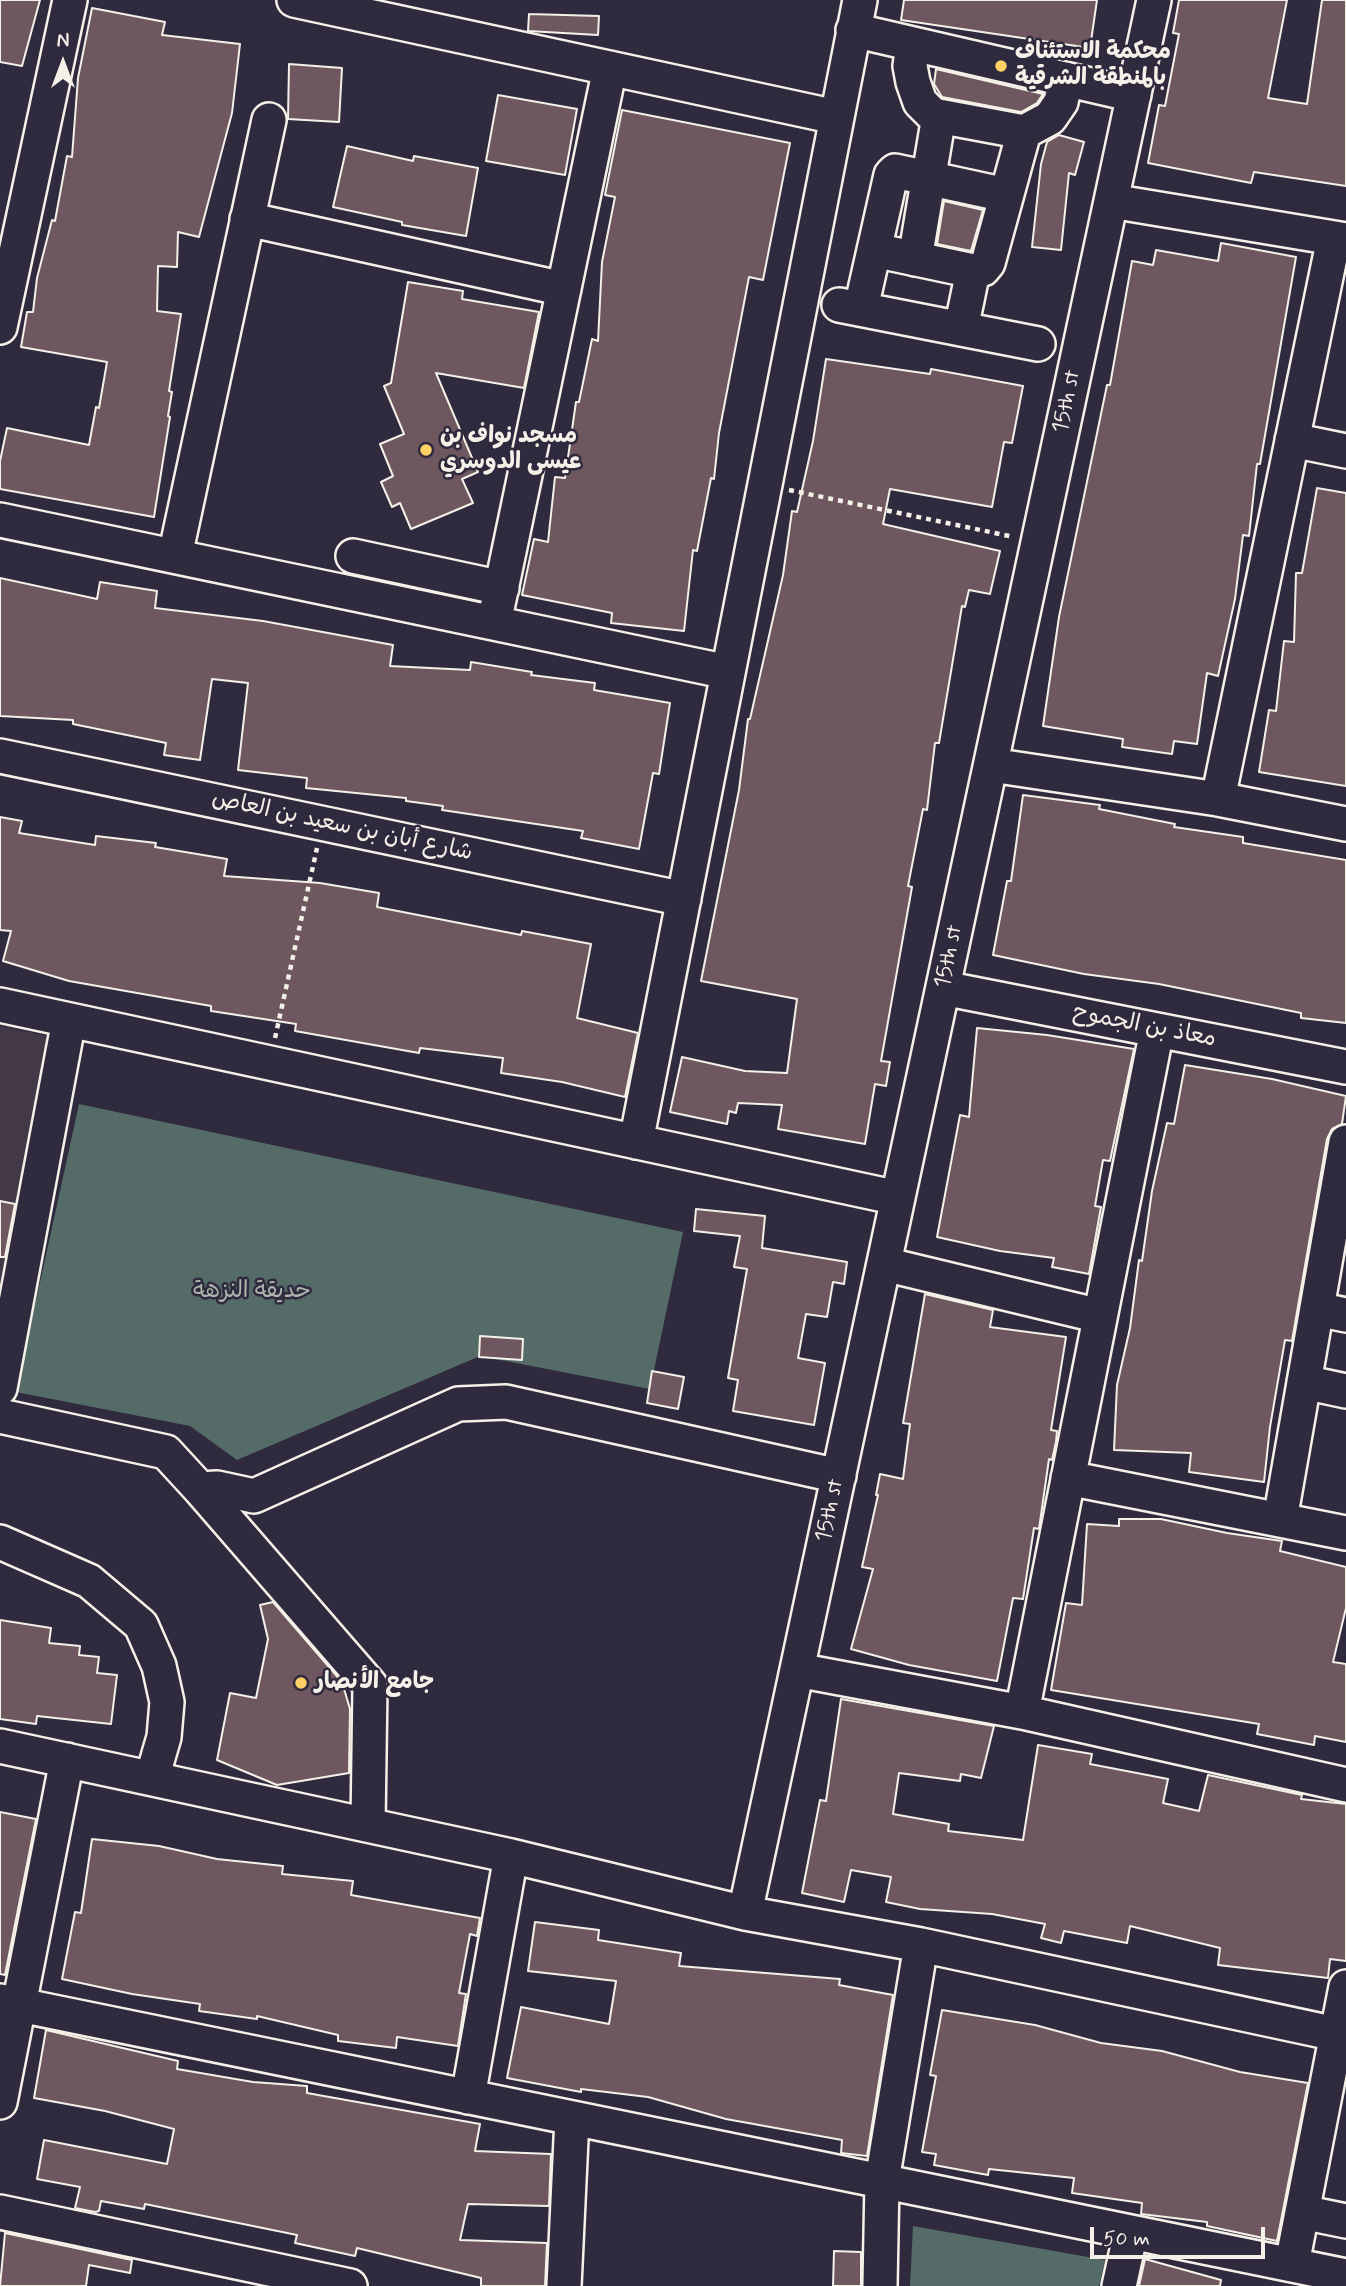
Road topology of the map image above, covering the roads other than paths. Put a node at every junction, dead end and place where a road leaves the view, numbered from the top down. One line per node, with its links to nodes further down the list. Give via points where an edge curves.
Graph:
1 (70, 0): 22 (street)
2 (294, 0): 6 (street)
3 (1154, 0): 8 (street, 15th st)
4 (856, 15): 5 (street); 10 (street)
5 (913, 44): 7 (street); 9 (street, via 913,82 926,110)
6 (610, 68): 10 (street); 21 (street)
7 (1066, 79): 8 (street); 12 (street, via 1061,102 1050,118)
8 (1134, 95): 15 (street, 15th st)
9 (939, 116): 12 (street); 13 (street)
10 (836, 117): 32 (street)
11 (269, 120): 16 (street)
12 (1024, 132): 14 (street)
13 (930, 178): 14 (street); 18 (street, via 901,170 891,175); 19 (street)
14 (1006, 195): 20 (street, via 988,263)
15 (1111, 201): 17 (street); 34 (street, 15th st)
16 (247, 219): 21 (street); 28 (street)
17 (1340, 239): 25 (street)
18 (874, 250): 19 (street); 23 (street, via 850,307)
19 (915, 259): 20 (street)
20 (973, 271): 23 (street)
21 (564, 289): 30 (street)
22 (0, 327)
23 (961, 329): 24 (street)
24 (1038, 344)
25 (1292, 440): 26 (street); 35 (street)
26 (1346, 452)
27 (0, 520): 28 (street)
28 (175, 556): 31 (street)
29 (353, 556): 30 (street)
30 (502, 588): 31 (street)
31 (494, 623): 32 (street)
32 (728, 672): 37 (street)
33 (0, 756): 37 (street, شارع أبان بن سعيد بن العاص)
34 (991, 765): 35 (street); 38 (street, 15th st)
35 (1218, 799): 36 (street)
36 (1346, 824)
37 (684, 899): 43 (street)
38 (943, 988): 41 (street, معاذ بن الجموح); 45 (street, 15th st)
39 (0, 1005): 40 (street)
40 (69, 1020): 43 (street); 50 (street)
41 (1157, 1030): 42 (street, معاذ بن الجموح); 48 (street)
42 (1346, 1067)
43 (636, 1142): 45 (street)
44 (1346, 1142): 47 (street)
45 (898, 1198): 46 (street, 15th st)
46 (884, 1264): 48 (street); 53 (street, 15th st)
47 (1331, 1312): 49 (street)
48 (1100, 1316): 54 (street)
49 (1304, 1382): 51 (street); 56 (street)
50 (0, 1388)
51 (1346, 1391)
52 (0, 1416): 55 (street, via 166,1452)
53 (839, 1476): 55 (street, via 506,1402 458,1404 254,1496); 59 (street, 15th st)
54 (1068, 1478): 56 (street); 60 (street)
55 (200, 1489): 65 (street, via 370,1685)
56 (1280, 1520): 57 (street)
57 (1346, 1533)
58 (0, 1542): 63 (street, via 89,1581 141,1625 159,1666 167,1702 164,1737)
59 (797, 1670): 60 (street); 67 (street, 15th st)
60 (1022, 1712): 64 (street)
61 (0, 1745): 62 (street)
62 (67, 1760): 63 (street); 70 (street)
63 (152, 1778): 65 (street)
64 (1346, 1785)
65 (368, 1825): 66 (street)
66 (511, 1856): 67 (street); 72 (street)
67 (746, 1913): 68 (street)
68 (921, 1945): 71 (street); 75 (street)
69 (1346, 1987): 71 (street)
70 (10, 2002): 72 (street); 73 (street)
71 (1341, 2035): 77 (street)
72 (468, 2097): 74 (street)
73 (0, 2102)
74 (572, 2118): 75 (street); 83 (street)
75 (882, 2181): 79 (street); 84 (street)
76 (0, 2212): 82 (street)
77 (1302, 2212): 78 (street); 80 (street)
78 (1346, 2221)
79 (1131, 2232): 80 (street); 85 (street)
80 (1292, 2264): 81 (street)
81 (1346, 2276)
82 (350, 2286)
83 (564, 2286)
84 (880, 2286)
85 (1119, 2286)

